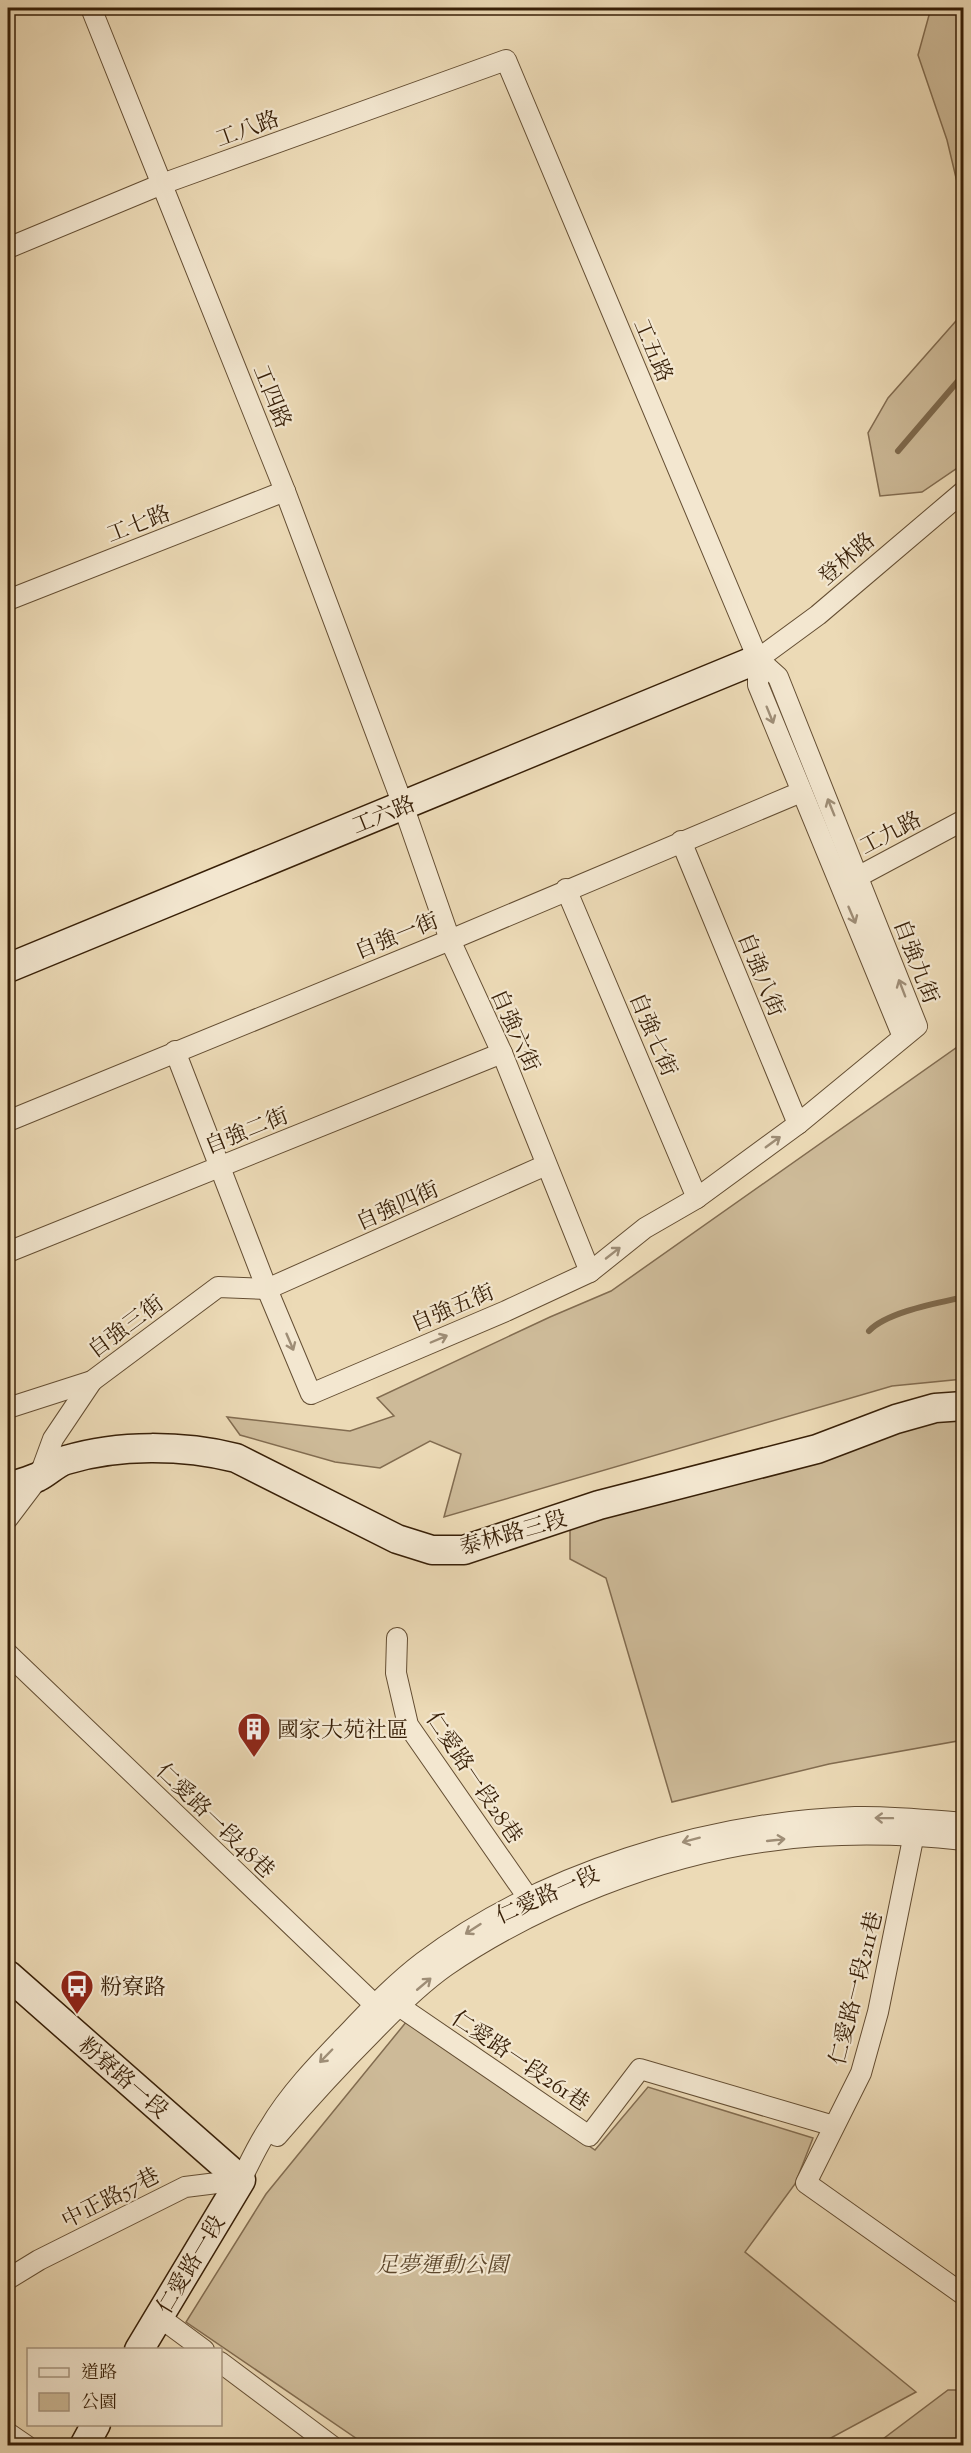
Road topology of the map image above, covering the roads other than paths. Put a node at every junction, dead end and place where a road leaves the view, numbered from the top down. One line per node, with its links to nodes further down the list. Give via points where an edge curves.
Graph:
1 (92, 8): 3 (street, 工四路)
2 (506, 60): 3 (street, 工八路); 8 (street, 工五路)
3 (162, 184): 4 (street, 工八路); 5 (street, 工四路)
4 (8, 248)
5 (285, 491): 7 (street, 工七路); 10 (street, 工四路)
6 (963, 491): 8 (street, 登林路, via 818,615)
7 (8, 600)
8 (758, 659): 9 (street, 自強九街, one-way to 9, via 758,685); 10 (main road, 工六路); 13 (street, 自強九街, one-way to 8, via 778,677)
9 (801, 792): 12 (street, 自強一街); 14 (street, 自強九街)
10 (403, 806): 16 (street, 自強六街); 17 (main road, 工六路)
11 (963, 820): 13 (street, 工九路)
12 (681, 841): 15 (street, 自強一街); 22 (street, 自強八街)
13 (859, 876): 14 (street, 工九路); 18 (street, 自強九街, one-way to 13, via 917,1026)
14 (840, 887): 18 (street, 自強九街, one-way to 18)
15 (566, 889): 16 (street, 自強一街); 25 (street, 自強七街)
16 (450, 939): 19 (street, 自強一街); 20 (street, 自強六街)
17 (8, 968)
18 (903, 1037): 22 (street, 自強五街)
19 (175, 1051): 21 (street, 自強一街); 24 (street, 自強五街)
20 (502, 1053): 23 (street, 自強六街); 24 (street, 自強二街)
21 (8, 1121)
22 (798, 1124): 25 (street, 自強五街, one-way to 22)
23 (546, 1165): 27 (street, 自強六街); 28 (street, 自強四街)
24 (220, 1167): 26 (street, 自強二街); 28 (street, 自強五街)
25 (697, 1198): 27 (street, 自強五街, one-way to 25, via 645,1228)
26 (8, 1252)
27 (590, 1272): 28 (street, 自強五街, one-way to 27, via 311,1394)
28 (267, 1288): 29 (street, 自強三街, via 218,1287)
29 (92, 1381): 31 (street, 自強三街); 32 (street, via 53,1439)
30 (963, 1406): 32 (main road, 泰林路三段, via 935,1408 896,1419 817,1449 599,1505 464,1550 432,1550 398,1539 237,1458 216,1453 181,1449 93,1453 63,1461)
31 (8, 1408)
32 (39, 1477): 33 (main road, 泰林路三段); 34 (street)
33 (8, 1487)
34 (8, 1518)
35 (397, 1638): 40 (street, 仁愛路一段28巷, via 396,1673 408,1725)
36 (8, 1654): 42 (street, 仁愛路一段48巷)
37 (963, 1823): 38 (street, 仁愛路一段)
38 (916, 1827): 39 (street, 仁愛路一段); 40 (street, 仁愛路一段, one-way to 40, via 856,1817 723,1832 649,1851); 43 (street, 仁愛路一段, one-way to 38, via 446,1967 511,1928 575,1897 645,1871 768,1841); 44 (street, 仁愛路一段211巷, via 878,2012 861,2073)
39 (963, 1840)
40 (529, 1899): 42 (street, 仁愛路一段, one-way to 42, via 422,1962)
41 (8, 1975): 45 (main road, 粉寮路一段)
42 (375, 2005): 43 (street); 45 (street, 仁愛路一段, one-way to 45, via 310,2073 269,2127)
43 (399, 2006): 44 (street, 仁愛路一段261巷, via 589,2136 640,2069); 45 (street, 仁愛路一段, via 322,2083)
44 (834, 2126): 47 (street, 仁愛路一段211巷, via 806,2183)
45 (241, 2180): 46 (street, 中正路57巷, via 185,2187); 48 (main road, 仁愛路一段)
46 (8, 2279)
47 (963, 2295)
48 (158, 2316): 49 (main road, 仁愛路一段); 50 (street)
49 (140, 2348)
50 (203, 2348)
51 (222, 2363): 56 (street)
52 (95, 2426): 55 (main road)
53 (8, 2433): 54 (street)
54 (27, 2445)
55 (84, 2445)
56 (332, 2445)

